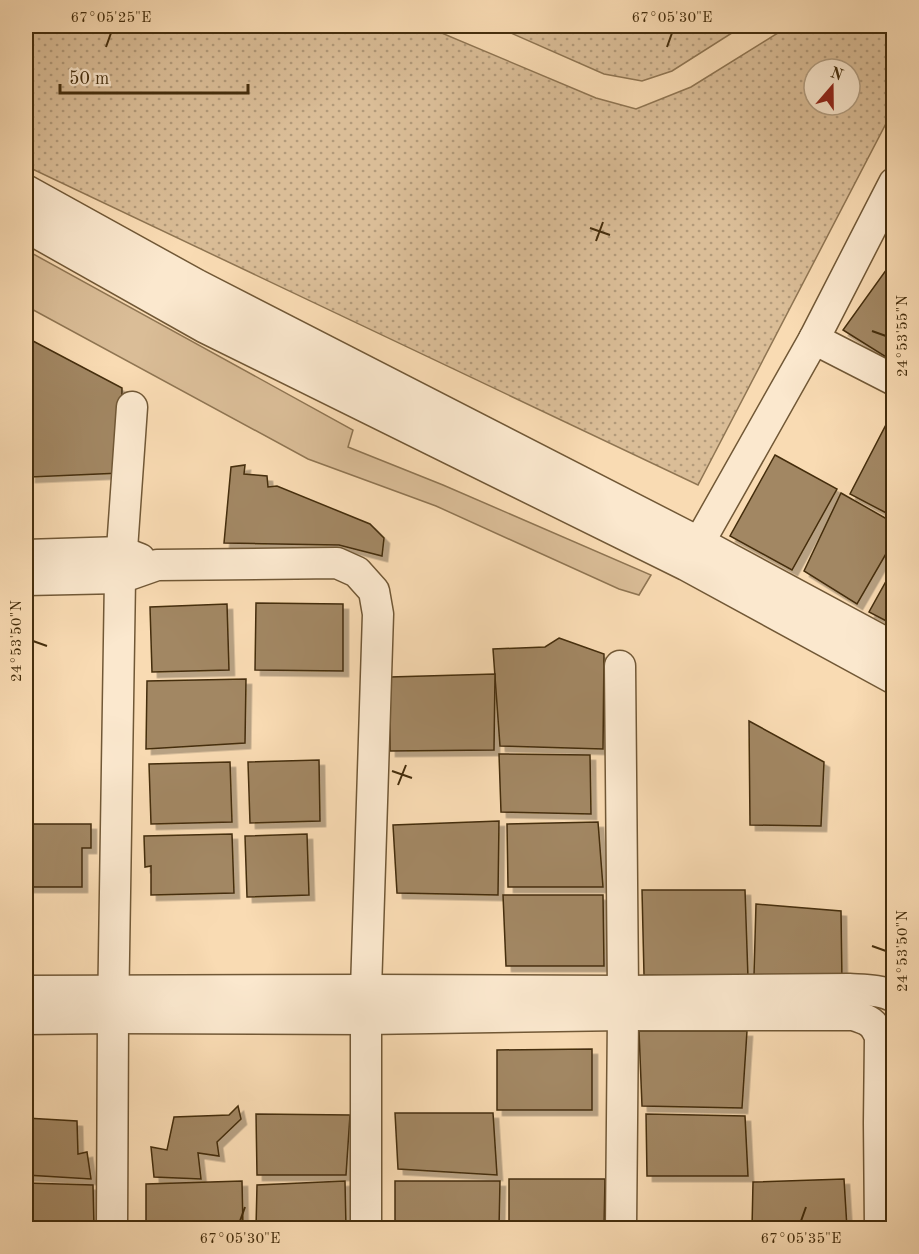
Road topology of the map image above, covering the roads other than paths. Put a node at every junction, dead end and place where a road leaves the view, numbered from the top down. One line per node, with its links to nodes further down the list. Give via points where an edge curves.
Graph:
1 (894, 183): 4 (street)
2 (26, 192): 7 (street)
3 (26, 225): 7 (street, via 205,326)
4 (814, 339): 5 (street); 7 (street)
5 (894, 380)
6 (132, 407): 9 (street)
7 (693, 554): 11 (street); 13 (street)
8 (26, 555): 9 (street)
9 (121, 565): 10 (street); 14 (street, via 338,563 357,572 374,591 378,614); 18 (street)
10 (26, 580)
11 (894, 649)
12 (620, 666): 17 (street)
13 (894, 677)
14 (366, 990): 17 (street); 18 (street); 20 (street)
15 (26, 991): 18 (street)
16 (894, 997): 17 (street, via 849,989)
17 (623, 1003): 20 (street); 23 (street); 24 (street, via 853,1015 875,1026 880,1037)
18 (113, 1004): 19 (street); 20 (street); 21 (street)
19 (26, 1019)
20 (366, 1020): 22 (street)
21 (112, 1228)
22 (366, 1228)
23 (621, 1228)
24 (880, 1228)

